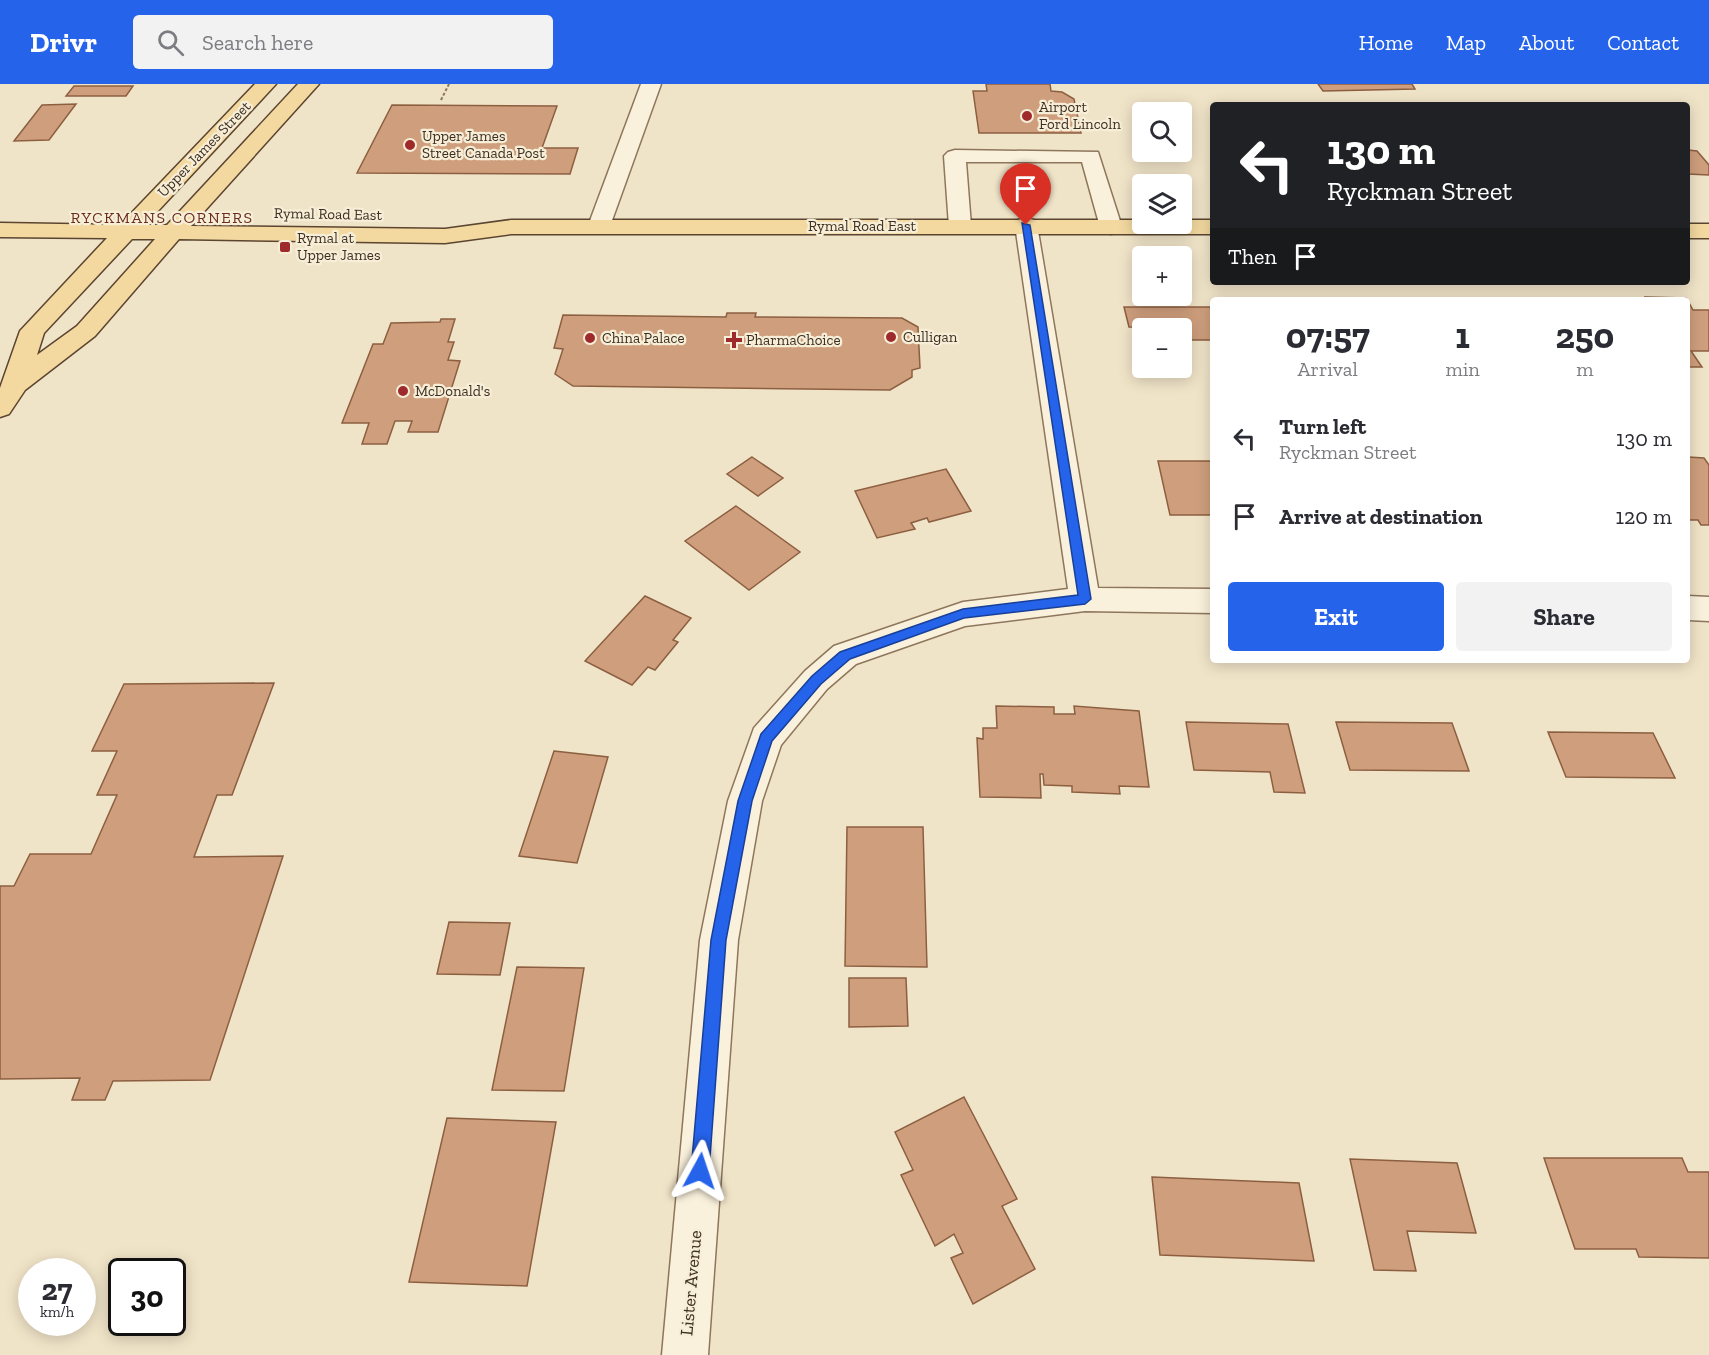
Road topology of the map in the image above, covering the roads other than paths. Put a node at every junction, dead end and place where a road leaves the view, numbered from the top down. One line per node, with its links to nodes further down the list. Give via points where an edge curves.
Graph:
1 (266, 84): 5 (main road, Upper James Street)
2 (309, 84): 6 (main road, Upper James Street)
3 (651, 84): 8 (street)
4 (115, 210): 5 (main road, Rymal Road East)
5 (146, 210): 6 (main road, Rymal Road East); 16 (main road, Upper James Street)
6 (191, 212): 11 (main road, Rymal Road East, via 451,215); 17 (main road, Upper James Street)
7 (1026, 225): 9 (main road, Rymal Road East); 10 (main road, Rymal Road East); 20 (street)
8 (599, 226): 9 (main road, Rymal Road East); 11 (main road, Rymal Road East)
9 (960, 226): 10 (street, via 955,156 1091,156)
10 (1111, 226): 12 (main road, Rymal Road East)
11 (511, 227): 17 (main road, Rymal Road East, via 445,236)
12 (1210, 227)
13 (0, 230): 16 (main road, Rymal Road East)
14 (1690, 231): 15 (main road)
15 (1709, 231)
16 (127, 232): 17 (main road, Rymal Road East); 18 (main road, Upper James Street, via 33,331)
17 (171, 234): 18 (main road, Upper James Street, via 86,331)
18 (16, 384): 19 (main road, Upper James Street)
19 (0, 408)
20 (1085, 599): 21 (street, Lister Avenue); 24 (street, Lister Avenue, via 963,614 845,655 816,680 766,738 745,801 719,940)
21 (1210, 601)
22 (1690, 608): 23 (street)
23 (1709, 609)
24 (685, 1355)

